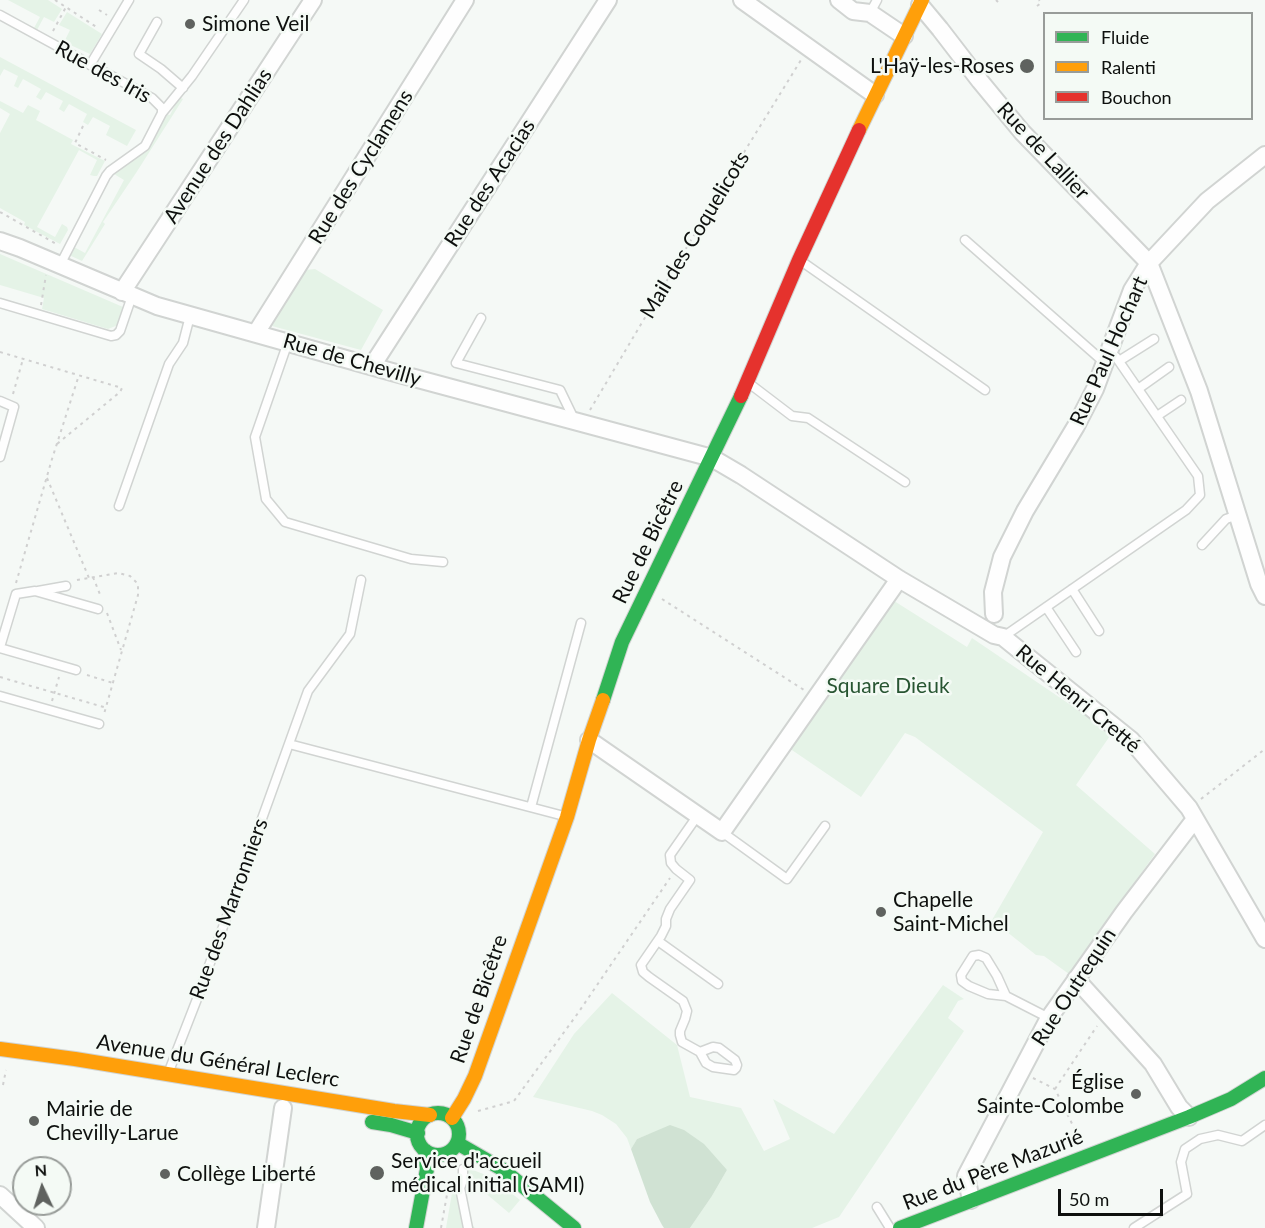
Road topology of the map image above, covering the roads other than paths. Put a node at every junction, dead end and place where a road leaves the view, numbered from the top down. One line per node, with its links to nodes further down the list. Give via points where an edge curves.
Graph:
1 (129, 0): 13 (lane)
2 (244, 0): 14 (lane)
3 (313, 0): 23 (street, Avenue des Dahlias)
4 (465, 0): 27 (street, Rue des Cyclamens)
5 (608, 0): 31 (street, Rue des Acacias)
6 (742, 0): 15 (street)
7 (838, 0): 9 (street, via 853,11)
8 (921, 3): 12 (main road, Rue de Bicêtre); 22 (street, Rue de Lallier, via 1022,132)
9 (873, 6): 12 (street)
10 (0, 15): 13 (lane, Rue des Iris)
11 (157, 22): 14 (lane, via 139,54)
12 (904, 36): 15 (main road, Rue de Bicêtre)
13 (90, 65): 16 (lane, Rue des Iris, via 153,98)
14 (183, 88): 16 (lane)
15 (875, 95): 20 (main road, Rue de Bicêtre)
16 (162, 113): 21 (lane, Rue des Iris, via 145,146 106,176)
17 (1265, 155): 22 (street, Rue Paul Hochart, via 1207,201)
18 (965, 240): 30 (lane)
19 (0, 242): 21 (street, Rue de Chevilly)
20 (799, 260): 33 (main road, Rue de Bicêtre); 35 (lane)
21 (54, 263): 23 (street, Rue de Chevilly)
22 (1149, 263): 30 (street, Rue Paul Hochart, via 1132,290); 44 (street, via 1199,391)
23 (127, 294): 24 (lane, via 120,331 111,336); 25 (street, Rue de Chevilly)
24 (0, 303)
25 (190, 316): 27 (street, Rue de Chevilly); 43 (lane)
26 (481, 318): 39 (lane, via 456,363 560,390)
27 (256, 333): 29 (street, Rue de Chevilly)
28 (1155, 339): 30 (lane)
29 (288, 342): 31 (street, Rue de Chevilly); 46 (lane, via 255,437 266,499 285,522 411,559)
30 (1111, 358): 34 (lane); 55 (street, Rue Paul Hochart, via 1002,557 993,592)
31 (372, 366): 39 (street, Rue de Chevilly)
32 (1170, 367): 34 (lane)
33 (748, 382): 41 (main road, Rue de Bicêtre); 42 (lane, via 792,416 808,417)
34 (1138, 389): 38 (lane)
35 (985, 390)
36 (1181, 400): 38 (lane)
37 (0, 401): 40 (lane, via 14,407)
38 (1157, 416): 50 (lane, via 1198,476 1200,495 1186,510)
39 (579, 423): 41 (street, Rue de Chevilly)
40 (0, 457)
41 (712, 458): 47 (street, Rue de Chevilly); 64 (main road, Rue de Bicêtre, via 621,642)
42 (905, 482)
43 (119, 506)
44 (1238, 515): 45 (lane, via 1226,519); 52 (street)
45 (1202, 545)
46 (443, 562)
47 (899, 579): 58 (street, Rue Henri Cretté); 71 (street)
48 (361, 580): 65 (lane, Rue des Marronniers, via 350,634 308,691)
49 (66, 585): 51 (lane)
50 (1072, 589): 53 (lane); 57 (lane)
51 (34, 591): 54 (lane); 59 (lane, via 16,594)
52 (1265, 596)
53 (1046, 607): 58 (lane); 60 (lane)
54 (98, 609)
55 (994, 614)
56 (581, 623): 66 (lane)
57 (1099, 631)
58 (1003, 637): 67 (street, Rue Henri Cretté, via 1131,740)
59 (0, 647): 61 (lane)
60 (1076, 651)
61 (76, 670)
62 (0, 696): 63 (lane)
63 (99, 724)
64 (589, 740): 68 (street); 69 (main road, Rue de Bicêtre)
65 (289, 744): 66 (lane); 81 (lane, Rue des Marronniers)
66 (531, 807): 69 (lane)
67 (1192, 814): 72 (street, Rue Henri Cretté); 74 (street, Rue Outrequin)
68 (698, 815): 71 (street); 73 (lane, via 670,855 671,863 690,880 670,909)
69 (567, 817): 88 (main road, Rue de Bicêtre, via 475,1076)
70 (825, 826): 71 (lane, via 787,879)
71 (722, 832)
72 (1265, 939)
73 (658, 941): 75 (lane); 79 (lane, via 642,962 643,972 683,1001 687,1011 680,1039)
74 (1076, 979): 77 (street, Rue Outrequin); 87 (street, via 1153,1064)
75 (718, 984)
76 (1006, 996): 76 (lane, via 986,958 973,956 961,975 962,981 988,994); 77 (lane)
77 (1049, 1018): 96 (street, Rue Outrequin, via 966,1176)
78 (0, 1049): 81 (main road, Avenue du Général Leclerc)
79 (700, 1052)
80 (3, 1064): 83 (main road, via 68,1065 171,1082)
81 (168, 1074): 86 (main road, Avenue du Général Leclerc)
82 (1265, 1078): 87 (main road, Rue du Père Mazurié, via 1231,1099)
83 (216, 1095)
84 (266, 1105): 85 (main road)
85 (288, 1109): 99 (street)
86 (430, 1115): 88 (main road, via 441,1113); 91 (main road, via 421,1122)
87 (1189, 1117): 96 (main road, Rue du Père Mazurié)
88 (452, 1118): 92 (main road, via 459,1132)
89 (357, 1119): 91 (main road)
90 (1265, 1125): 106 (lane, via 1242,1141 1218,1135 1200,1139 1185,1149 1181,1162 1187,1194)
91 (418, 1133): 93 (main road, via 420,1143)
92 (457, 1143): 93 (main road, via 450,1151); 103 (main road, via 502,1169)
93 (433, 1152): 100 (main road, via 425,1160 427,1169); 101 (main road)
94 (463, 1169): 102 (lane, via 460,1188)
95 (0, 1195): 98 (street)
96 (971, 1200): 105 (main road, Rue du Père Mazurié)
97 (877, 1207): 104 (lane)
98 (36, 1228)
99 (266, 1228)
100 (416, 1228)
101 (427, 1228)
102 (468, 1228)
103 (574, 1228)
104 (890, 1228)
105 (900, 1228)
106 (1134, 1228)

